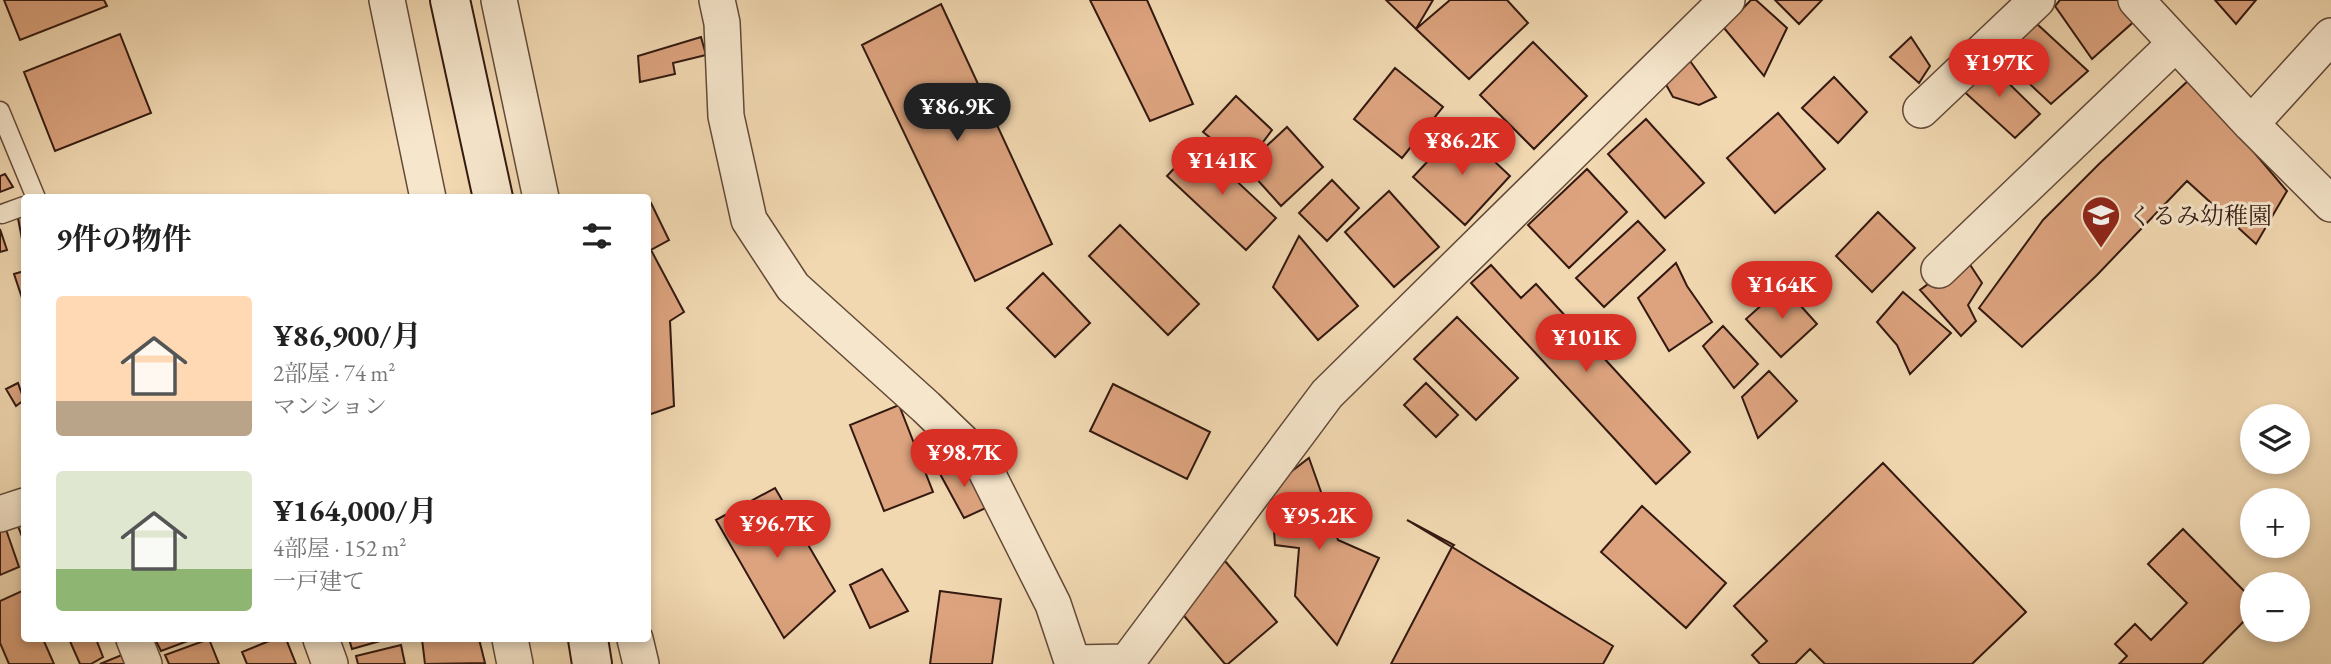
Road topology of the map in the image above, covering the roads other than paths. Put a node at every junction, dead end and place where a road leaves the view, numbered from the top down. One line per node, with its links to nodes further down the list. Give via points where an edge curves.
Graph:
1 (387, 0): 14 (street)
2 (450, 0): 15 (street)
3 (499, 0): 16 (street)
4 (717, 0): 31 (street, via 726,116 749,220 793,287 980,459 1053,604)
5 (1727, 0): 31 (street, via 1327,394 1127,662)
6 (2037, 0): 10 (street)
7 (2136, 0): 9 (street)
8 (2331, 36): 12 (street)
9 (2176, 43): 12 (street); 20 (street)
10 (1921, 110)
11 (0, 111): 13 (lane)
12 (2251, 124): 17 (street)
13 (34, 194)
14 (427, 194)
15 (492, 194)
16 (540, 194)
17 (2331, 204)
18 (21, 207): 19 (lane)
19 (2, 214)
20 (1939, 270)
21 (21, 507): 22 (street)
22 (0, 514)
23 (135, 642): 27 (street)
24 (322, 642): 28 (street)
25 (510, 642): 29 (street)
26 (636, 642): 30 (street)
27 (144, 664)
28 (330, 664)
29 (514, 664)
30 (640, 664)
31 (1073, 664)

